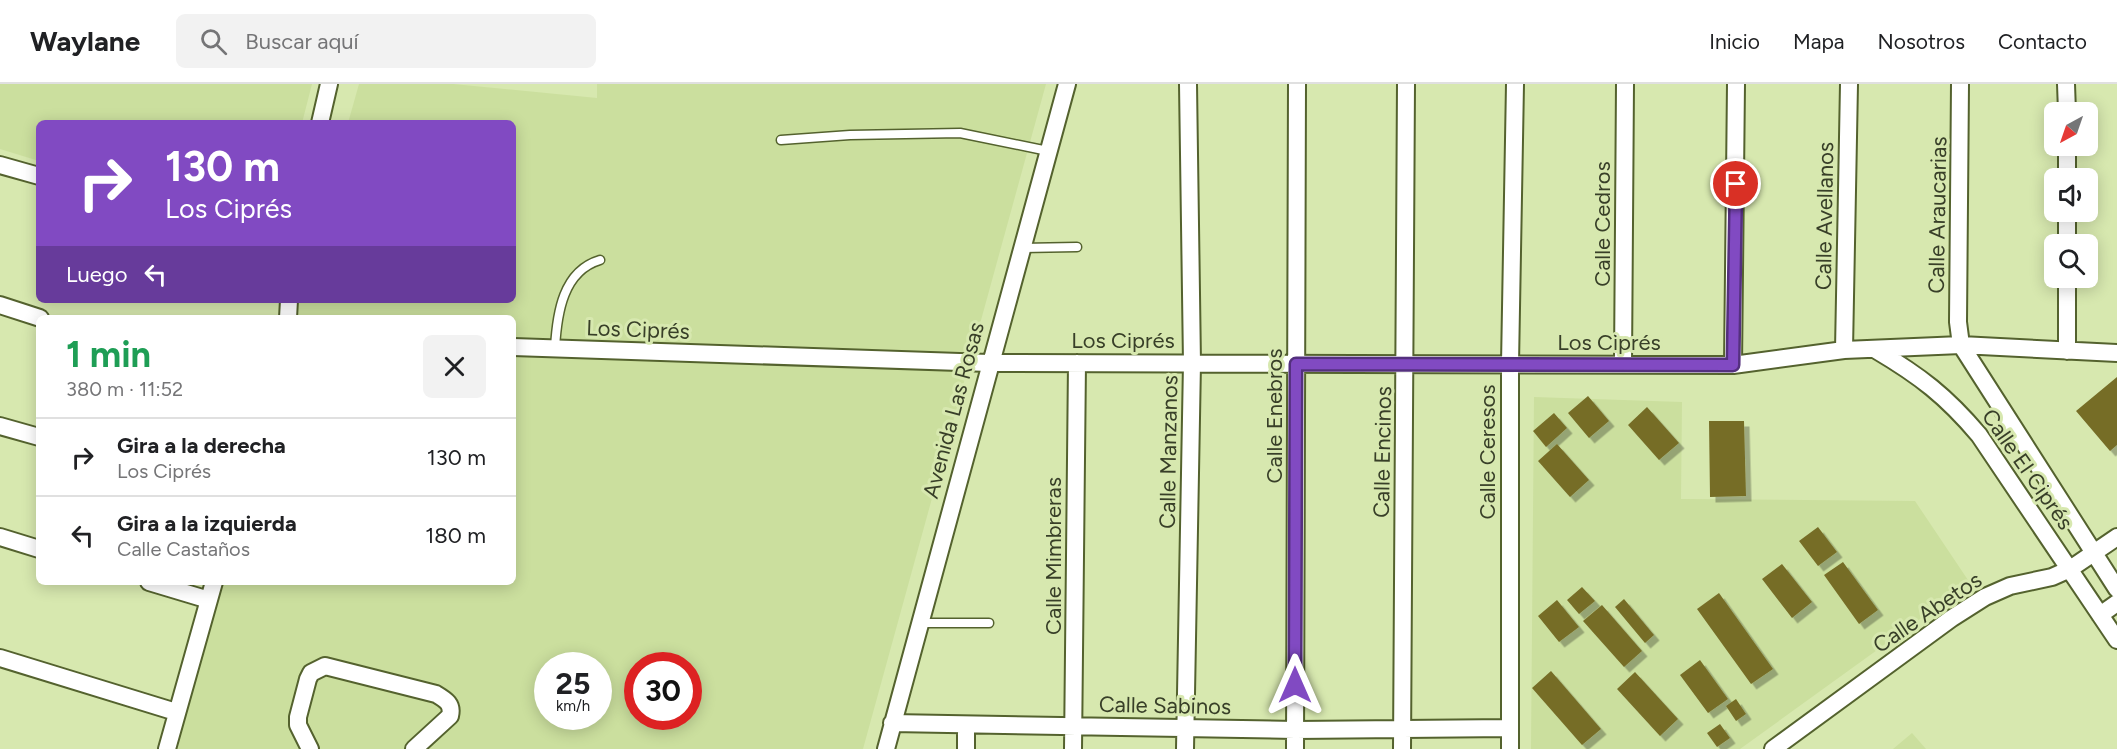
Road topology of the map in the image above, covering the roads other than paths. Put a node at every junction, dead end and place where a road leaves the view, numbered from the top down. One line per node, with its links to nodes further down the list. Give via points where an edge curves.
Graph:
1 (329, 84): 13 (street)
2 (1067, 84): 15 (street, Avenida Las Rosas)
3 (1188, 84): 33 (street, Calle Manzanos)
4 (1297, 84): 35 (street, Calle Enebros)
5 (1406, 84): 34 (street, Calle Encinos)
6 (1515, 84): 36 (street, Calle Ceresos)
7 (1625, 84): 37 (street, Calle Cedros)
8 (1736, 84): 38 (street)
9 (1849, 84): 27 (street, Calle Avellanos)
10 (1960, 84): 24 (street, Calle Araucarias)
11 (2066, 84): 12 (street)
12 (2067, 102)
13 (321, 120)
14 (781, 140): 15 (lane, via 960,134)
15 (1048, 151): 19 (street, Avenida Las Rosas)
16 (0, 165): 17 (street)
17 (36, 175)
18 (1077, 247): 19 (lane)
19 (1021, 248): 31 (street, Avenida Las Rosas)
20 (600, 260): 26 (lane, via 585,264 567,290 559,311)
21 (2067, 288): 29 (street)
22 (0, 305): 23 (street)
23 (36, 317)
24 (1961, 345): 28 (street, Los Ciprés); 29 (street, Los Ciprés); 44 (street, Calle El Ciprés)
25 (516, 347): 26 (street, Los Ciprés)
26 (555, 348): 31 (street, Los Ciprés)
27 (1844, 350): 28 (street, Los Ciprés); 38 (street, Los Ciprés)
28 (1876, 350): 45 (street, Calle El Ciprés, via 1921,377 1953,405 2004,468)
29 (2067, 351): 30 (street, Los Ciprés)
30 (2117, 353)
31 (989, 363): 32 (street, Los Ciprés); 53 (street, Avenida Las Rosas)
32 (1077, 363): 33 (street, Los Ciprés); 59 (street, Calle Mimbreras)
33 (1192, 363): 35 (street, Los Ciprés); 60 (street, Calle Manzanos)
34 (1406, 363): 35 (street, Los Ciprés); 36 (street, Los Ciprés); 62 (street, Calle Encinos)
35 (1296, 364): 63 (street, Calle Enebros)
36 (1510, 364): 37 (street, Los Ciprés); 61 (street, Calle Ceresos)
37 (1623, 364): 38 (street, Los Ciprés)
38 (1733, 365)
39 (0, 426): 40 (street)
40 (36, 436)
41 (0, 537): 43 (street)
42 (2117, 537): 44 (street, Calle Abetos)
43 (36, 548)
44 (2092, 554): 45 (street, Calle Abetos); 48 (street, Calle El Ciprés)
45 (2070, 569): 51 (street, Calle El Ciprés); 74 (street, Calle Abetos, via 1985,597)
46 (159, 585): 49 (street)
47 (213, 585): 49 (street)
48 (2117, 589)
49 (209, 600): 56 (street)
50 (2117, 603): 51 (street)
51 (2100, 615): 54 (street, Calle El Ciprés)
52 (989, 622): 53 (lane)
53 (919, 623): 57 (street, Avenida Las Rosas)
54 (2117, 640)
55 (0, 658): 56 (street)
56 (176, 712): 64 (street)
57 (892, 723): 58 (street, Calle Sabinos); 67 (street, Avenida Las Rosas)
58 (966, 726): 59 (street, Calle Sabinos); 68 (street)
59 (1074, 726): 60 (street, Calle Sabinos); 69 (street, Calle Mimbreras)
60 (1185, 728): 63 (street, Calle Sabinos); 70 (street, Calle Manzanos)
61 (1510, 728): 62 (street, Calle Sabinos); 73 (street, Calle Ceresos)
62 (1402, 729): 63 (street, Calle Sabinos); 72 (street, Calle Encinos)
63 (1295, 730): 71 (street, Calle Enebros)
64 (167, 749)
65 (310, 749): 66 (street, via 298,717 311,673 325,666 436,694 447,701 450,716)
66 (414, 749)
67 (886, 749)
68 (966, 749)
69 (1073, 749)
70 (1185, 749)
71 (1295, 749)
72 (1402, 749)
73 (1510, 749)
74 (1773, 749)

